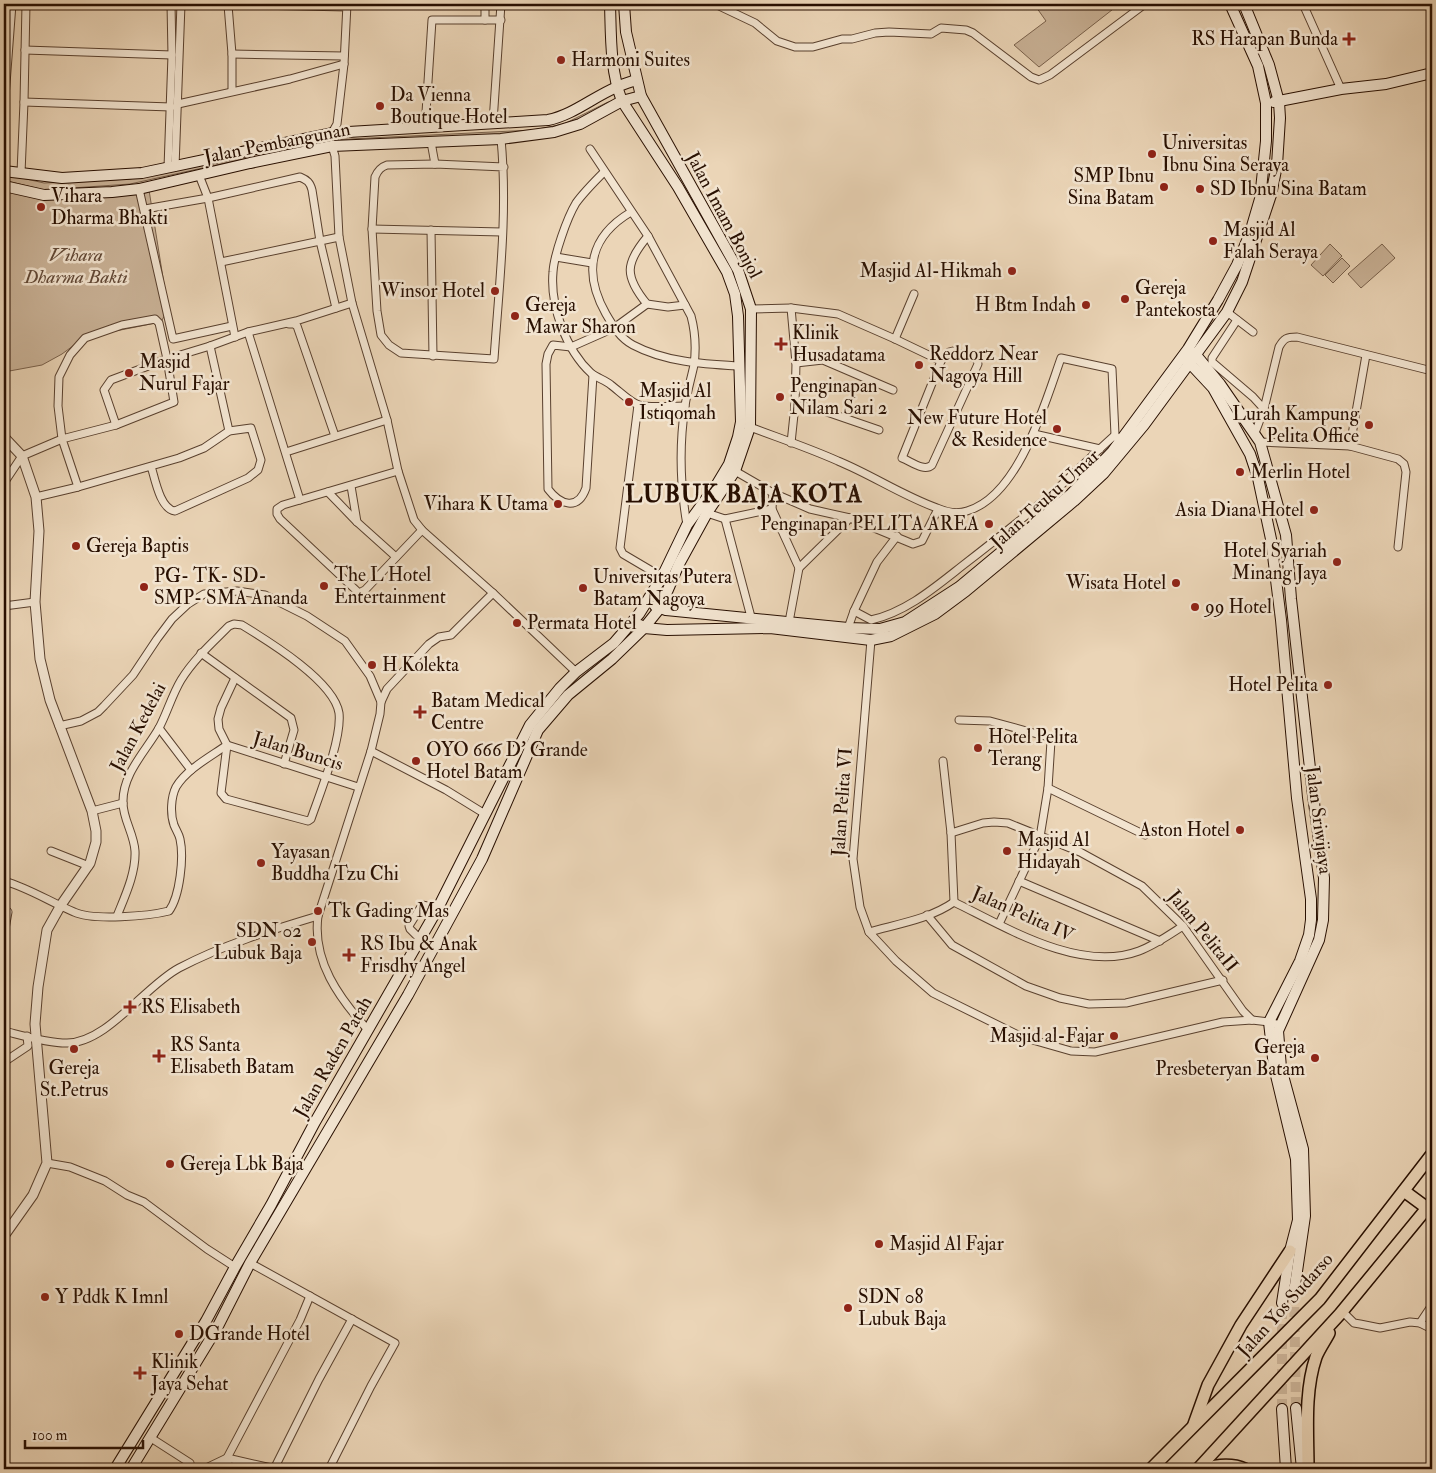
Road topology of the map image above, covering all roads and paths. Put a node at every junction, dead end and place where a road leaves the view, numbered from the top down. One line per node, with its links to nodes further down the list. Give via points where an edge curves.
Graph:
1 (12, 4): 29 (street)
2 (26, 4): 19 (street)
3 (171, 4): 21 (street)
4 (181, 4): 34 (street)
5 (211, 4): 6 (street)
6 (228, 4): 16 (street); 20 (street)
7 (485, 4): 17 (street)
8 (501, 4): 18 (street)
9 (610, 4): 25 (main road, Jalan Imam Bonjol)
10 (624, 4): 24 (main road, Jalan Imam Bonjol)
11 (714, 4): 12 (street, via 755,23 777,41 795,46 814,47 875,33 932,34 941,28 966,30 1039,80)
12 (1145, 4)
13 (1230, 4): 33 (main road, Jalan Teuku Umar, via 1258,66)
14 (1244, 4): 32 (main road, Jalan Teuku Umar, via 1269,65)
15 (1303, 4): 26 (street)
16 (347, 5): 22 (street)
17 (485, 20): 18 (street); 36 (street, via 432,20)
18 (501, 20): 35 (street)
19 (25, 50): 21 (street); 31 (street)
20 (232, 54): 22 (street); 27 (street)
21 (172, 56): 34 (street)
22 (344, 60): 27 (street, via 290,79); 37 (street)
23 (1432, 73): 26 (main road, via 1386,84)
24 (636, 80): 25 (main road, Jalan Pembangunan); 28 (main road, Jalan Imam Bonjol)
25 (617, 87): 30 (main road, Jalan Imam Bonjol); 35 (main road, Jalan Pembangunan, via 556,118 533,122)
26 (1341, 89): 32 (main road)
27 (232, 91): 34 (street)
28 (641, 96): 30 (main road, Jalan Pembangunan); 71 (main road, Jalan Imam Bonjol, via 738,270)
29 (4, 97)
30 (622, 101): 38 (main road, Jalan Pembangunan, via 580,124 554,132); 89 (main road, Jalan Imam Bonjol, via 678,187 727,272 738,316)
31 (24, 102): 34 (street); 49 (street)
32 (1279, 102): 33 (main road); 72 (main road, Jalan Teuku Umar, via 1277,165 1271,195 1242,282)
33 (1266, 103): 82 (main road, Jalan Teuku Umar, via 1260,199 1250,233 1237,266)
34 (174, 105): 46 (street)
35 (493, 122): 36 (main road, Jalan Pembangunan)
36 (425, 128): 37 (main road, Jalan Pembangunan)
37 (332, 133): 42 (main road, Jalan Pembangunan)
38 (501, 139): 39 (main road, Jalan Pembangunan); 45 (street)
39 (431, 142): 40 (main road, Jalan Pembangunan); 44 (street)
40 (332, 146): 43 (main road, Jalan Pembangunan); 60 (street)
41 (590, 148): 48 (street)
42 (246, 151): 43 (main road); 46 (main road, Jalan Pembangunan)
43 (250, 162): 50 (main road, Jalan Pembangunan)
44 (435, 164): 45 (street); 56 (street, via 387,165 378,171)
45 (504, 167): 58 (street)
46 (171, 168): 49 (main road, Jalan Pembangunan, via 62,178)
47 (4, 170): 49 (main road, Jalan Pembangunan)
48 (604, 172): 55 (street); 62 (street, via 576,204)
49 (21, 173)
50 (200, 175): 52 (main road, Jalan Pembangunan); 53 (street)
51 (4, 186): 52 (main road, Jalan Pembangunan, via 44,195)
52 (139, 189): 54 (street)
53 (208, 198): 54 (street); 61 (street, via 300,177 310,183); 63 (street)
54 (145, 209): 74 (street, via 173,339)
55 (631, 212): 59 (street); 64 (street, via 612,225 599,243)
56 (372, 229): 57 (street); 84 (street, via 381,335 401,353)
57 (431, 230): 58 (street); 84 (street)
58 (502, 232): 84 (street, via 494,359)
59 (648, 236): 67 (street, via 637,248 629,266 635,290); 68 (street)
60 (339, 237): 61 (street); 66 (street)
61 (320, 241): 63 (street); 69 (street)
62 (556, 256): 64 (street); 81 (street, via 552,270 555,303)
63 (221, 262): 74 (street)
64 (592, 264): 75 (street, via 599,302)
65 (914, 294): 79 (street)
66 (352, 302): 69 (street); 97 (street)
67 (647, 304): 68 (street); 75 (street)
68 (685, 305): 87 (street, via 694,328)
69 (336, 308): 77 (street)
70 (790, 308): 71 (street); 79 (street, via 838,314); 88 (street)
71 (751, 309): 99 (main road, Jalan Imam Bonjol)
72 (1227, 312): 73 (street); 82 (main road, Jalan Teuku Umar)
73 (1237, 320): 76 (street); 96 (street, via 1212,362)
74 (232, 326): 78 (street)
75 (614, 328): 81 (street); 87 (street, via 634,345 655,354)
76 (1253, 332)
77 (248, 334): 78 (street); 103 (street, via 292,324 297,326); 111 (street)
78 (235, 337): 80 (street)
79 (895, 339): 86 (street)
80 (210, 346): 85 (street); 101 (street)
81 (571, 347): 91 (street); 91 (street, via 553,345 546,364 548,489 561,502 571,504 578,501 586,488)
82 (1189, 355): 106 (main road, Jalan Teuku Umar); 107 (main road, Jalan Sriwijaya, via 1220,384); 136 (main road, Jalan Sriwijaya, via 1213,388 1250,454 1258,478); 149 (main road, Jalan Teuku Umar, via 1144,425 1104,473 1074,501 934,614 890,636)
83 (1366, 355): 90 (street); 96 (street, via 1288,337 1279,347); 109 (street)
84 (433, 356)
85 (167, 359): 98 (street, via 174,402); 98 (street, via 120,376 106,386 104,390); 105 (street, via 159,323 155,319 122,325 85,338 70,355 59,377)
86 (942, 361): 86 (street, via 902,458 923,468 932,465 978,361 951,351)
87 (694, 363): 89 (street); 95 (street)
88 (796, 363): 92 (street, via 823,360); 94 (street)
89 (738, 366): 129 (main road, Jalan Imam Bonjol, via 741,422 738,437 721,478)
90 (1432, 371)
91 (593, 375): 93 (street)
92 (893, 390)
93 (638, 405): 95 (street); 137 (street, via 620,548 623,554)
94 (796, 405): 100 (street, via 818,409); 108 (street)
95 (684, 406): 129 (street, via 680,475)
96 (1264, 410): 107 (street)
97 (387, 420): 103 (street); 114 (street)
98 (116, 425): 105 (street)
99 (750, 427): 108 (street); 115 (main road, Jalan Imam Bonjol)
100 (879, 430)
101 (229, 431): 113 (street, via 204,448); 113 (street, via 251,428 261,460 258,470 198,502 175,511 168,509)
102 (1034, 434): 106 (street, via 1061,358 1112,369); 110 (street); 123 (street, via 1002,486 983,503 957,513)
103 (335, 436): 111 (street)
104 (4, 437): 112 (street)
105 (62, 438): 112 (street); 118 (street)
106 (1117, 438): 110 (street); 148 (main road, Jalan Teuku Umar, via 1112,452 1071,494 958,587 905,622 880,629)
107 (1257, 438): 109 (street); 135 (main road, Jalan Sriwijaya, via 1286,535)
108 (791, 443): 123 (street, via 839,461)
109 (1350, 446): 132 (street, via 1398,459 1404,464 1406,472)
110 (1100, 449): 143 (street, via 1000,537 905,607 871,620)
111 (286, 452): 122 (street)
112 (22, 456): 116 (street); 121 (street)
113 (151, 466): 118 (street)
114 (398, 471): 117 (street); 130 (street, via 414,520)
115 (735, 471): 120 (street); 125 (main road, Jalan Imam Bonjol)
116 (4, 483)
117 (351, 486): 119 (street); 128 (street)
118 (78, 487): 121 (street)
119 (328, 492): 122 (street); 128 (street)
120 (773, 493): 124 (street); 126 (street, via 810,509)
121 (36, 497): 139 (street, via 39,531)
122 (300, 500): 133 (street, via 277,509 280,519 359,593)
123 (938, 509): 131 (street, via 922,541 913,544)
124 (772, 510): 127 (street); 134 (street)
125 (707, 513): 127 (street); 142 (main road, Jalan Imam Bonjol)
126 (850, 518): 131 (street); 134 (street)
127 (725, 519): 144 (street)
128 (357, 522): 133 (street)
129 (687, 525): 137 (main road, Jalan Imam Bonjol)
130 (422, 530): 133 (street); 138 (street)
131 (898, 536): 143 (street, via 877,562)
132 (1398, 547)
133 (396, 557)
134 (799, 568): 146 (street)
135 (1289, 570): 136 (main road); 158 (main road, Jalan Sriwijaya)
136 (1275, 572): 159 (main road, Jalan Sriwijaya)
137 (662, 577): 140 (main road, Jalan Imam Bonjol)
138 (493, 593): 151 (street); 153 (street, via 451,635 439,637 429,644 387,690)
139 (35, 602): 141 (street); 155 (street, via 40,659)
140 (647, 602): 142 (main road, Jalan Teuku Umar); 145 (main road, Jalan Raden Patah)
141 (4, 606)
142 (660, 608): 144 (main road, Jalan Teuku Umar); 147 (main road, Jalan Raden Patah)
143 (854, 611): 148 (street)
144 (751, 617): 146 (main road, Jalan Teuku Umar)
145 (634, 621): 147 (main road); 151 (main road, Jalan Raden Patah, via 614,642)
146 (789, 622): 148 (main road, Jalan Teuku Umar)
147 (644, 628): 149 (main road, Jalan Teuku Umar, via 770,628); 192 (main road, Jalan Raden Patah, via 568,695 538,730 482,859)
148 (848, 628)
149 (871, 640): 186 (street, Jalan Pelita VI, via 853,858 860,907)
150 (201, 652): 152 (street); 156 (street, Jalan Kedelai, via 181,681); 164 (street, Jalan Kedelai, via 229,626 242,625 300,664 331,694 338,711 339,731)
151 (576, 672): 169 (main road, Jalan Raden Patah, via 530,725)
152 (235, 678): 157 (street, via 218,719); 162 (street, via 290,718 294,730)
153 (381, 702): 155 (street, via 370,676 345,641 307,616 266,596 223,592 204,594 180,610 156,638 133,675 98,712 81,721); 160 (street)
154 (959, 720): 166 (street, via 990,721 1048,737 1051,744)
155 (59, 726): 168 (street)
156 (159, 728): 163 (street); 167 (street, Jalan Kedelai, via 128,778)
157 (227, 745): 162 (street, Jalan Buncis); 163 (street); 164 (street, via 221,793 226,799 308,822)
158 (1308, 747): 159 (main road); 194 (main road, Jalan Sriwijaya, via 1324,878 1323,920 1319,940 1302,981)
159 (1293, 749): 194 (main road, Jalan Sriwijaya, via 1311,920 1300,961)
160 (371, 750): 165 (street); 169 (street)
161 (943, 761): 170 (street, Jalan Pelita IV)
162 (284, 764): 164 (street, Jalan Buncis)
163 (191, 770): 182 (street, via 177,785 172,799 173,823 181,852 173,906 163,913)
164 (325, 777): 165 (street, Jalan Buncis)
165 (358, 787): 183 (street)
166 (1048, 788): 171 (street); 172 (street)
167 (123, 803): 168 (street); 182 (street, Jalan Kedelai, via 135,851 133,870)
168 (92, 811): 174 (street, via 96,842)
169 (486, 814): 179 (main road, Jalan Raden Patah)
170 (951, 833): 172 (street, Jalan PelitaII, via 994,822 1008,823); 177 (street, Jalan Pelita IV)
171 (1145, 835)
172 (1040, 837): 176 (street); 185 (street, Jalan PelitaII, via 1080,852 1142,886)
173 (51, 851): 174 (street)
174 (88, 866): 178 (street)
175 (4, 881): 178 (street)
176 (1019, 881): 184 (street); 189 (street)
177 (954, 902): 181 (street); 184 (street, Jalan Pelita IV)
178 (61, 905): 182 (street, via 86,916); 197 (street, via 45,943)
179 (438, 908): 188 (main road, Jalan Raden Patah); 188 (street, via 424,904 410,925)
180 (8, 912): 187 (street)
181 (927, 915): 186 (street); 190 (street, via 952,945 1026,986 1060,998 1090,1004 1126,1003)
182 (117, 916)
183 (318, 916): 195 (street, via 316,929 325,967 342,999); 197 (street, via 273,929 178,969 92,1037 66,1043)
184 (999, 924): 189 (street, Jalan Pelita IV, via 1071,954 1088,957 1138,951)
185 (1183, 926): 189 (street, Jalan Pelita IV); 190 (street, Jalan PelitaII)
186 (869, 932): 193 (street, Jalan Pelita VI, via 932,993 1022,1037 1071,1052 1095,1052 1223,1022)
187 (4, 936)
188 (420, 939): 191 (main road, Jalan Raden Patah)
189 (1160, 941)
190 (1223, 980): 193 (street, Jalan PelitaII)
191 (393, 987): 192 (main road); 195 (main road, Jalan Raden Patah)
192 (408, 996): 205 (main road, Jalan Raden Patah)
193 (1252, 1020): 194 (street, Jalan Pelita VI)
194 (1274, 1024): 204 (main road, via 1274,1067 1296,1159 1298,1220); 207 (main road, Jalan Sriwijaya, via 1278,1032 1281,1068 1303,1149 1305,1216)
195 (368, 1030): 206 (main road, Jalan Raden Patah)
196 (4, 1031): 197 (street)
197 (32, 1037): 198 (street, via 28,1046); 200 (street)
198 (4, 1062)
199 (1432, 1154): 201 (main road, Jalan Yos Sudarso)
200 (46, 1163): 203 (street, via 33,1195); 206 (street, via 105,1181 144,1202)
201 (1404, 1191): 202 (main road); 219 (main road, Jalan Yos Sudarso, via 1320,1299)
202 (1430, 1205): 211 (main road)
203 (4, 1236)
204 (1290, 1251): 209 (main road); 219 (main road, via 1241,1325 1208,1384)
205 (250, 1263): 208 (street); 215 (main road, Jalan Raden Patah)
206 (235, 1267): 213 (main road, Jalan Raden Patah)
207 (1294, 1292)
208 (310, 1296): 212 (street); 221 (street)
209 (1282, 1303)
210 (1432, 1306): 214 (street)
211 (1341, 1313): 214 (street, via 1354,1323 1380,1328 1399,1323); 230 (main road); 235 (main road, via 1314,1364 1309,1400)
212 (352, 1319): 227 (street, via 318,1379); 228 (street, via 395,1343)
213 (206, 1321): 215 (main road); 223 (main road, Jalan Raden Patah)
214 (1420, 1323): 216 (street)
215 (217, 1328): 220 (main road, Jalan Raden Patah)
216 (1432, 1329)
217 (1296, 1408): 234 (main road)
218 (1282, 1409): 233 (main road)
219 (1192, 1428): 229 (main road, Jalan Yos Sudarso)
220 (151, 1438): 222 (street); 224 (main road, Jalan Raden Patah)
221 (227, 1458): 225 (street); 226 (street); 227 (street)
222 (190, 1463)
223 (115, 1469)
224 (131, 1469)
225 (204, 1469)
226 (229, 1469)
227 (275, 1469)
228 (329, 1469)
229 (1151, 1469)
230 (1198, 1469)
231 (1206, 1469): 232 (main road, via 1229,1466)
232 (1245, 1469)
233 (1286, 1469)
234 (1302, 1469)
235 (1308, 1469)

